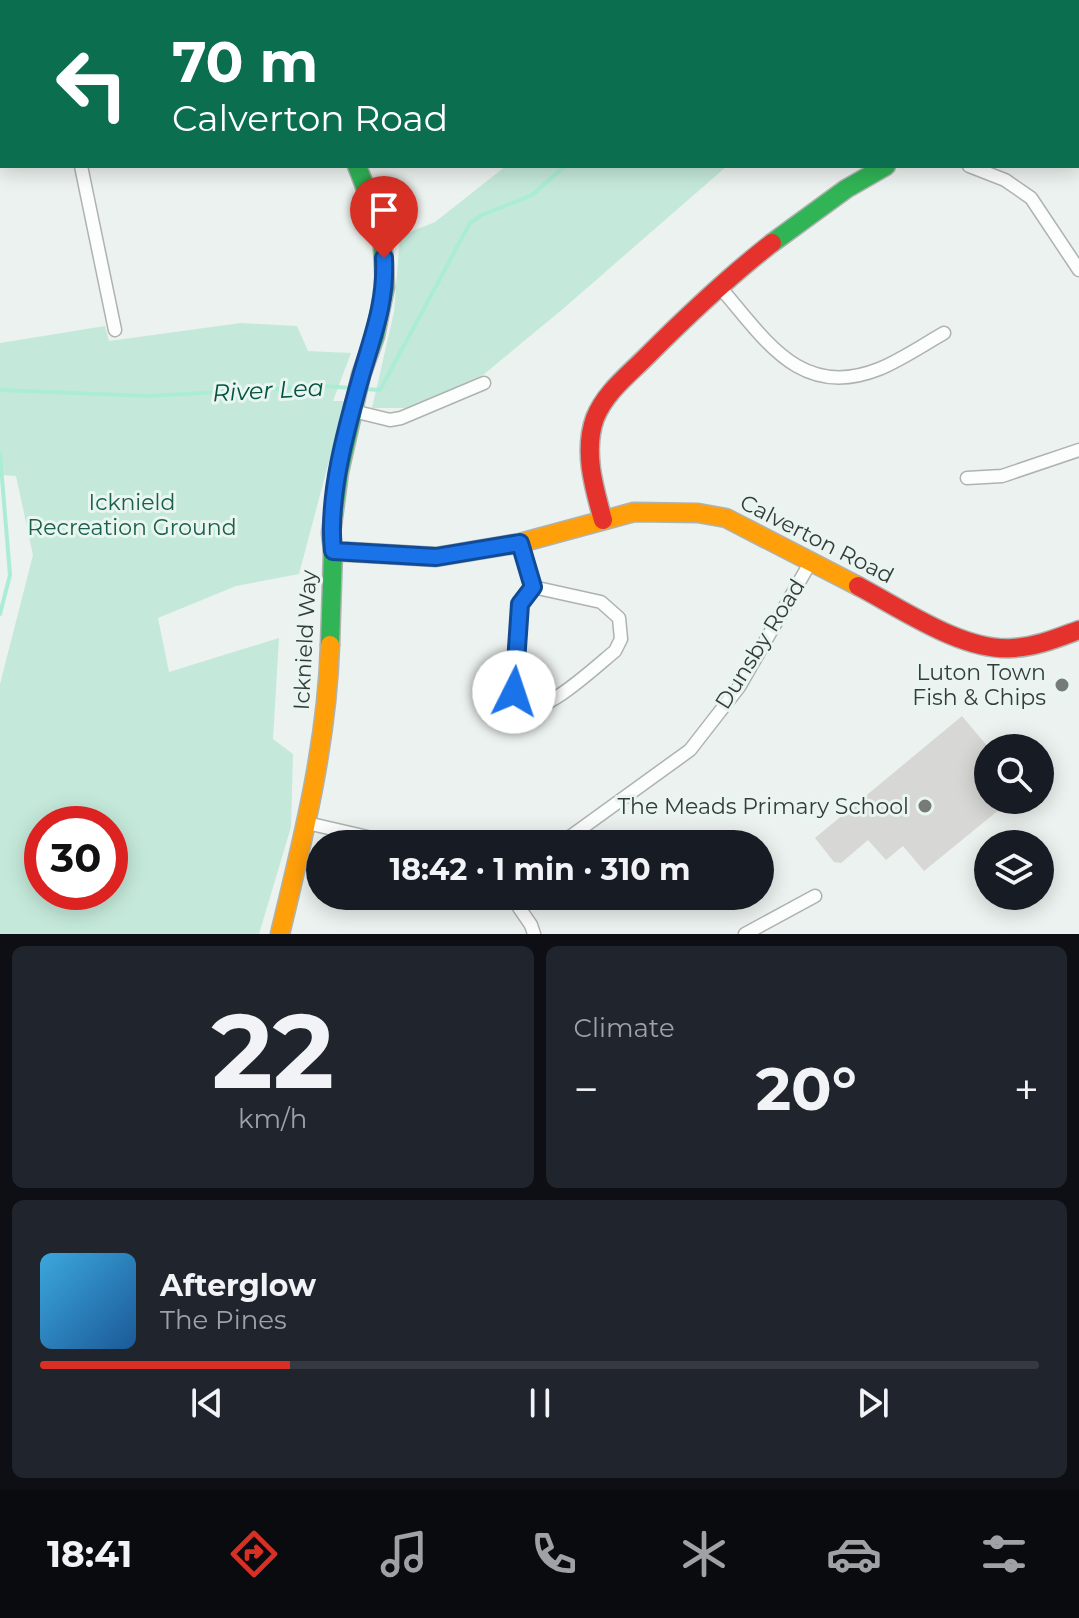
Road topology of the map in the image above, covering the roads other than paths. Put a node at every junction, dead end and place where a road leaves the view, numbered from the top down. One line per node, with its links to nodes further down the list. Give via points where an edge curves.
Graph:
1 (81, 168): 7 (street)
2 (358, 168): 10 (street, Icknield Way, via 382,230 385,287)
3 (881, 168): 6 (street, via 826,202)
4 (980, 168): 5 (street, via 1031,198)
5 (1079, 270)
6 (718, 285): 8 (street, via 781,356 802,372 829,378 857,377 881,368); 13 (street, via 601,407 590,459)
7 (115, 330)
8 (944, 333)
9 (484, 383): 10 (street, via 390,420)
10 (355, 402): 15 (street, Icknield Way, via 339,472)
11 (1079, 450): 12 (street, via 1002,476)
12 (967, 478)
13 (603, 520): 14 (street, Calverton Road); 16 (street, Calverton Road, via 663,510 726,518)
14 (520, 543): 15 (street, Calverton Road, via 436,557); 17 (street)
15 (333, 551): 19 (street, Icknield Way, via 328,700)
16 (810, 563): 18 (street, Calverton Road, via 972,645 1017,650); 21 (street, Dunsby Road, via 739,687 690,750)
17 (533, 587): 17 (street, via 601,602 619,618 621,639 615,651 546,704 531,707 514,692 520,604)
18 (1079, 630)
19 (307, 823): 20 (street); 24 (street, Icknield Way)
20 (337, 830)
21 (579, 830)
22 (815, 896): 26 (street)
23 (521, 910): 25 (street)
24 (280, 934)
25 (534, 934)
26 (745, 934)

